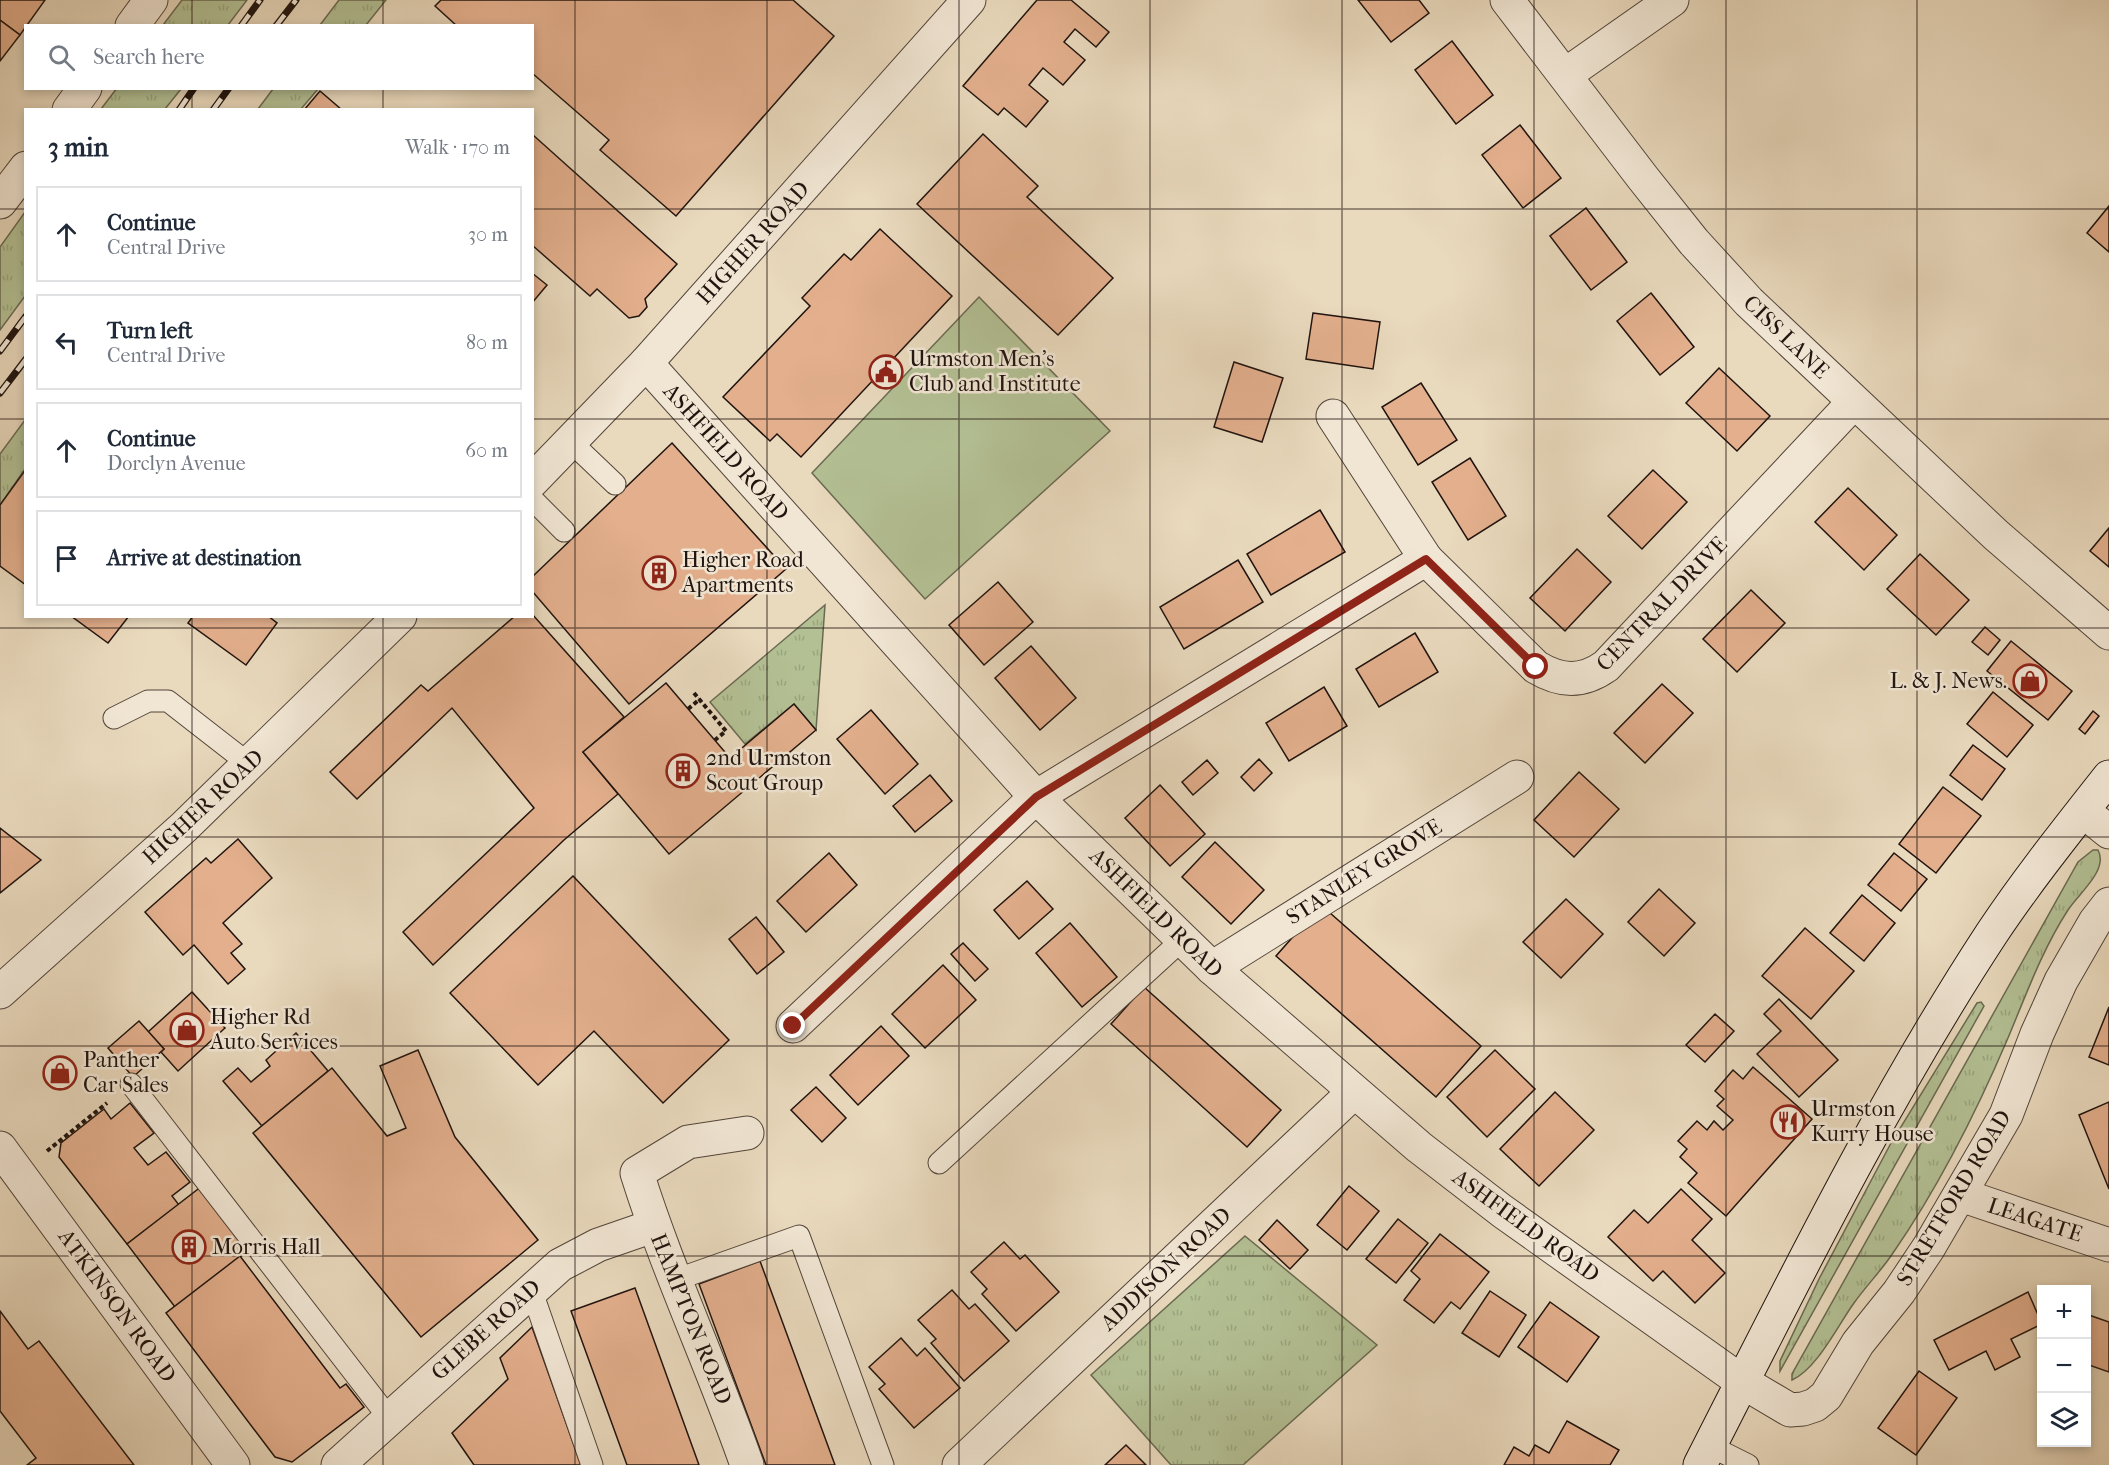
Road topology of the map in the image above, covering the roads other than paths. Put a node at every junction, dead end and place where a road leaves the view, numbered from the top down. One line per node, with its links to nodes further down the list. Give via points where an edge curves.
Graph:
1 (151, 0): 5 (street)
2 (969, 0): 11 (street, HIGHER ROAD)
3 (1506, 0): 6 (street, CISS LANE)
4 (1672, 0): 6 (street)
5 (133, 24)
6 (1564, 75): 12 (street, CISS LANE, via 1694,242 1749,302)
7 (84, 90): 8 (street)
8 (70, 108)
9 (24, 171): 10 (street)
10 (0, 202)
11 (646, 363): 14 (street, HIGHER ROAD); 26 (street, ASHFIELD ROAD)
12 (1853, 403): 19 (street, CENTRAL DRIVE, via 1606,666 1590,676 1572,680 1552,677 1536,667); 21 (street, CISS LANE)
13 (1333, 416): 19 (street, CENTRAL DRIVE)
14 (571, 442): 15 (street, HIGHER ROAD); 16 (lane)
15 (534, 479)
16 (615, 484)
17 (534, 501): 18 (lane)
18 (564, 531)
19 (1426, 559): 26 (street)
20 (398, 618): 23 (street, HIGHER ROAD)
21 (2109, 633)
22 (114, 718): 23 (lane, via 148,702 168,701)
23 (249, 764): 32 (street, HIGHER ROAD)
24 (1517, 777): 31 (street, STANLEY GROVE)
25 (2109, 777): 27 (street)
26 (1036, 797): 30 (street, ASHFIELD ROAD); 33 (street)
27 (2083, 811): 28 (street); 44 (street, via 1993,932 1921,1048)
28 (2109, 832)
29 (2109, 904): 39 (street, STRETFORD ROAD, via 2061,981 2006,1115)
30 (1183, 939): 31 (street, ASHFIELD ROAD); 38 (lane)
31 (1212, 968): 35 (street, ASHFIELD ROAD)
32 (0, 992)
33 (793, 1026)
34 (131, 1084): 45 (lane)
35 (1354, 1092): 44 (street, ASHFIELD ROAD, via 1502,1211); 47 (street, ADDISON ROAD)
36 (747, 1133): 40 (street, HAMPTON ROAD, via 688,1142 637,1173)
37 (9, 1161): 48 (street, ATKINSON ROAD)
38 (939, 1163)
39 (1960, 1196): 41 (street, LEAGATE); 44 (street, STRETFORD ROAD, via 1826,1396 1815,1405 1790,1410)
40 (653, 1226): 42 (street, HAMPTON ROAD); 43 (street, GLEBE ROAD, via 579,1254)
41 (2109, 1245)
42 (675, 1280): 51 (street, HAMPTON ROAD); 52 (lane, via 799,1236)
43 (531, 1289): 45 (street, GLEBE ROAD); 50 (lane)
44 (1741, 1381): 46 (street)
45 (389, 1418): 49 (street, GLEBE ROAD)
46 (1705, 1456): 53 (lane)
47 (977, 1459)
48 (233, 1465)
49 (338, 1465)
50 (592, 1465)
51 (747, 1465)
52 (883, 1465)
53 (1748, 1465)

